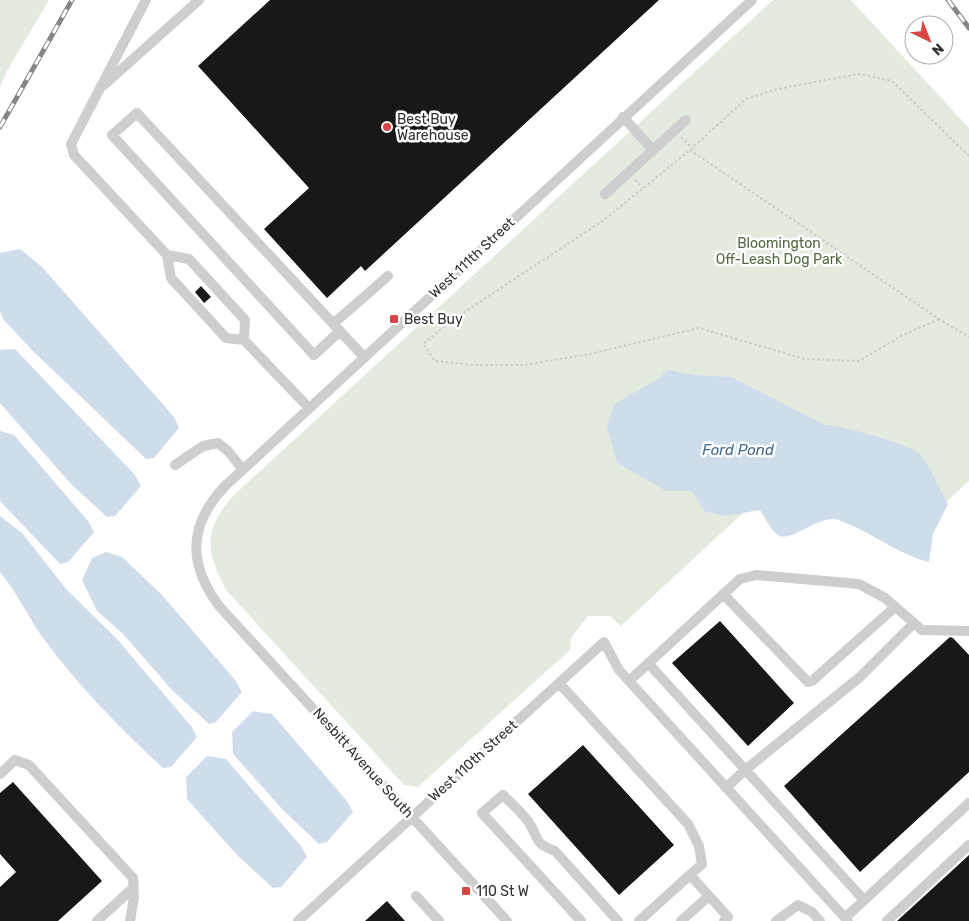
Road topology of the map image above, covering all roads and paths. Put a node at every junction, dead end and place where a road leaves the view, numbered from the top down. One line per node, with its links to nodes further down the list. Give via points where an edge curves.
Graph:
1 (146, 0): 4 (street)
2 (198, 0): 4 (street)
3 (752, 0): 5 (street, West 111th Street)
4 (100, 89): 12 (street, via 71,144 74,155)
5 (623, 117): 9 (street); 18 (street, West 111th Street)
6 (686, 120): 7 (street)
7 (674, 130): 8 (path); 9 (street)
8 (691, 149): 10 (path, via 746,100 777,89 858,74 892,80); 14 (path); 14 (path, via 604,220 451,321 423,344 435,361 524,365 590,354 699,328 805,359 860,361 901,336)
9 (653, 150): 11 (street)
10 (969, 156)
11 (605, 194)
12 (167, 255): 17 (street, via 171,278 177,285 226,338); 17 (street, via 189,259 245,320)
13 (388, 276): 15 (street)
14 (939, 319): 16 (path)
15 (336, 328): 15 (street, via 137,113 112,136 314,355); 18 (street)
16 (969, 337)
17 (244, 340): 19 (street)
18 (364, 357): 19 (street, West 111th Street)
19 (309, 408): 21 (street, West 111th Street)
20 (176, 466): 21 (street, via 203,446 218,443)
21 (243, 470): 23 (street, West 111th Street, via 211,501 197,536 200,574)
22 (723, 594): 24 (street, via 740,579 756,575 859,584); 24 (street, via 808,682); 27 (street)
23 (219, 606): 34 (street, Nesbitt Avenue South)
24 (895, 606): 25 (street)
25 (914, 623): 26 (street, via 922,630); 30 (street, via 860,678)
26 (969, 631)
27 (648, 663): 28 (street); 30 (street)
28 (629, 681): 29 (street, West 110th Street, via 604,642); 32 (street)
29 (559, 683): 34 (street, West 110th Street); 36 (street, via 688,824 699,846 702,864)
30 (745, 770): 32 (street); 40 (street)
31 (0, 774): 37 (street, via 15,760 29,765 133,878)
32 (726, 788): 41 (street)
33 (969, 803): 40 (street)
34 (412, 817): 44 (street, West 110th Street); 46 (street, Nesbitt Avenue South)
35 (969, 845): 54 (street)
36 (691, 876): 39 (street); 49 (street)
37 (134, 888): 42 (street); 43 (street)
38 (416, 896): 45 (street)
39 (709, 896): 50 (street); 51 (street, via 728,917)
40 (864, 900): 41 (street)
41 (846, 919)
42 (97, 921)
43 (130, 921)
44 (298, 921)
45 (439, 921)
46 (507, 921)
47 (581, 921): 48 (street, via 482,813 503,795 531,825 535,839 555,851)
48 (618, 921)
49 (639, 921)
50 (682, 921)
51 (724, 921)
52 (776, 921): 53 (street, via 798,905 812,912)
53 (820, 921)
54 (887, 921)

